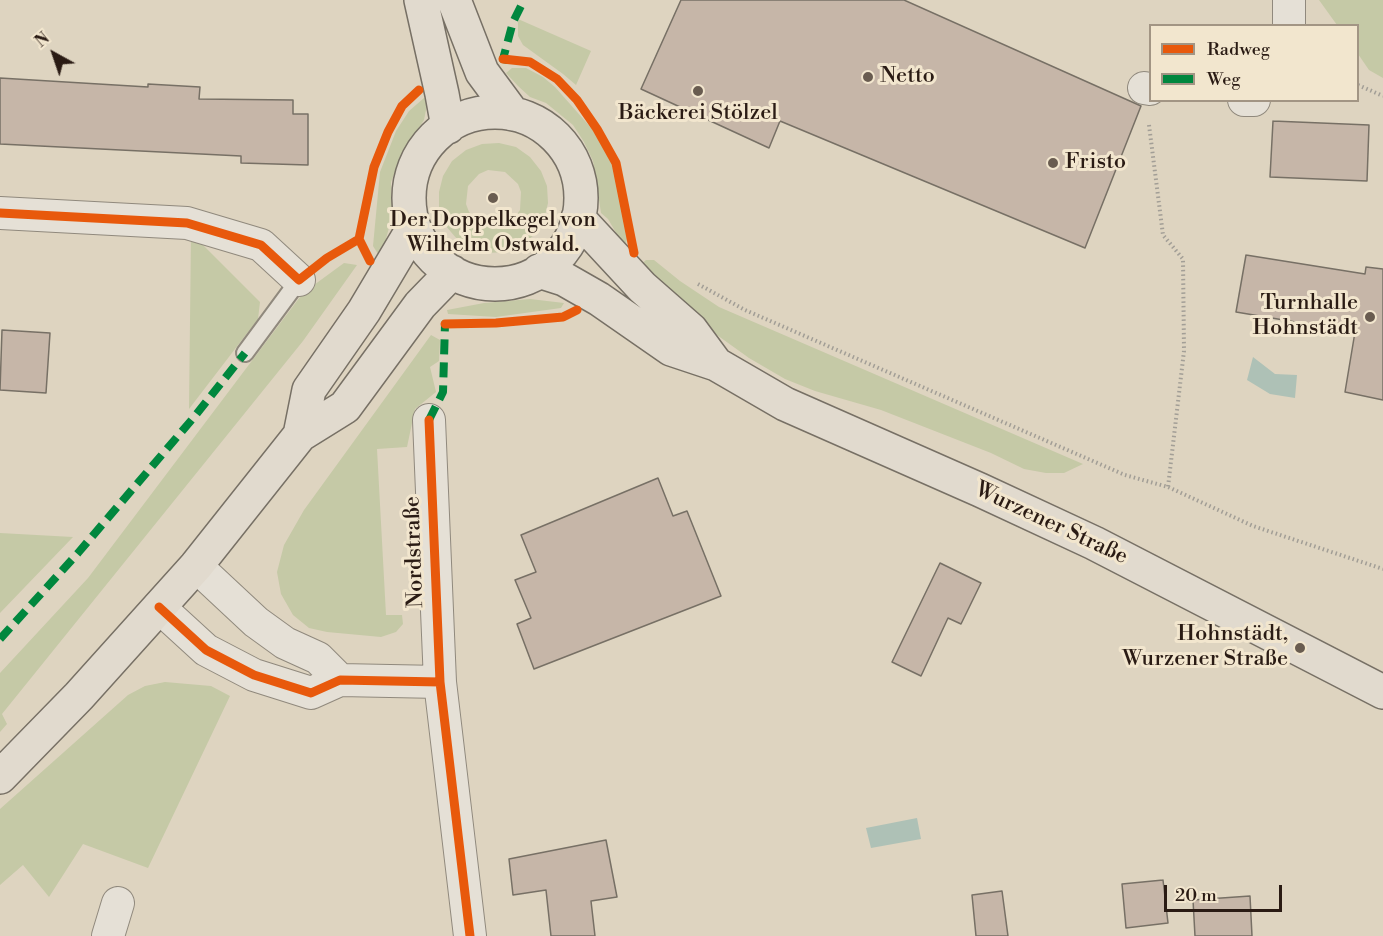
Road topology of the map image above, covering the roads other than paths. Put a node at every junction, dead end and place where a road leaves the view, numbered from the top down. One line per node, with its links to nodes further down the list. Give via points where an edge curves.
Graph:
1 (421, 0): 6 (main road)
2 (454, 0): 5 (main road, via 482,72)
3 (1289, 0): 4 (street)
4 (1289, 24)
5 (513, 114): 6 (main road, via 483,113); 8 (main road, via 542,126 572,159 580,188)
6 (448, 127): 9 (main road, via 427,146 412,176 410,202)
7 (0, 213): 12 (street, via 187,223 261,245)
8 (578, 218): 11 (main road, via 567,246); 14 (main road, Wurzener Straße, via 642,287 691,330)
9 (414, 227): 10 (main road, via 432,256); 16 (main road, via 364,311 309,390)
10 (452, 272): 11 (main road, via 476,282 502,284); 16 (main road, via 420,305 345,407)
11 (539, 272): 14 (main road, Wurzener Straße, via 564,279 599,299 672,350)
12 (299, 280): 13 (lane)
13 (245, 353)
14 (716, 364): 21 (main road, Wurzener Straße, via 785,404 1094,543)
15 (429, 420): 20 (street, Nordstraße)
16 (300, 435): 17 (main road)
17 (196, 566): 18 (main road); 19 (street, via 256,622 285,644 318,658)
18 (159, 607): 19 (street, via 206,650 254,675 311,693); 22 (main road)
19 (340, 680): 20 (street)
20 (440, 682): 25 (street, Nordstraße)
21 (1383, 692)
22 (0, 777)
23 (118, 903): 24 (street)
24 (108, 936)
25 (470, 936)

